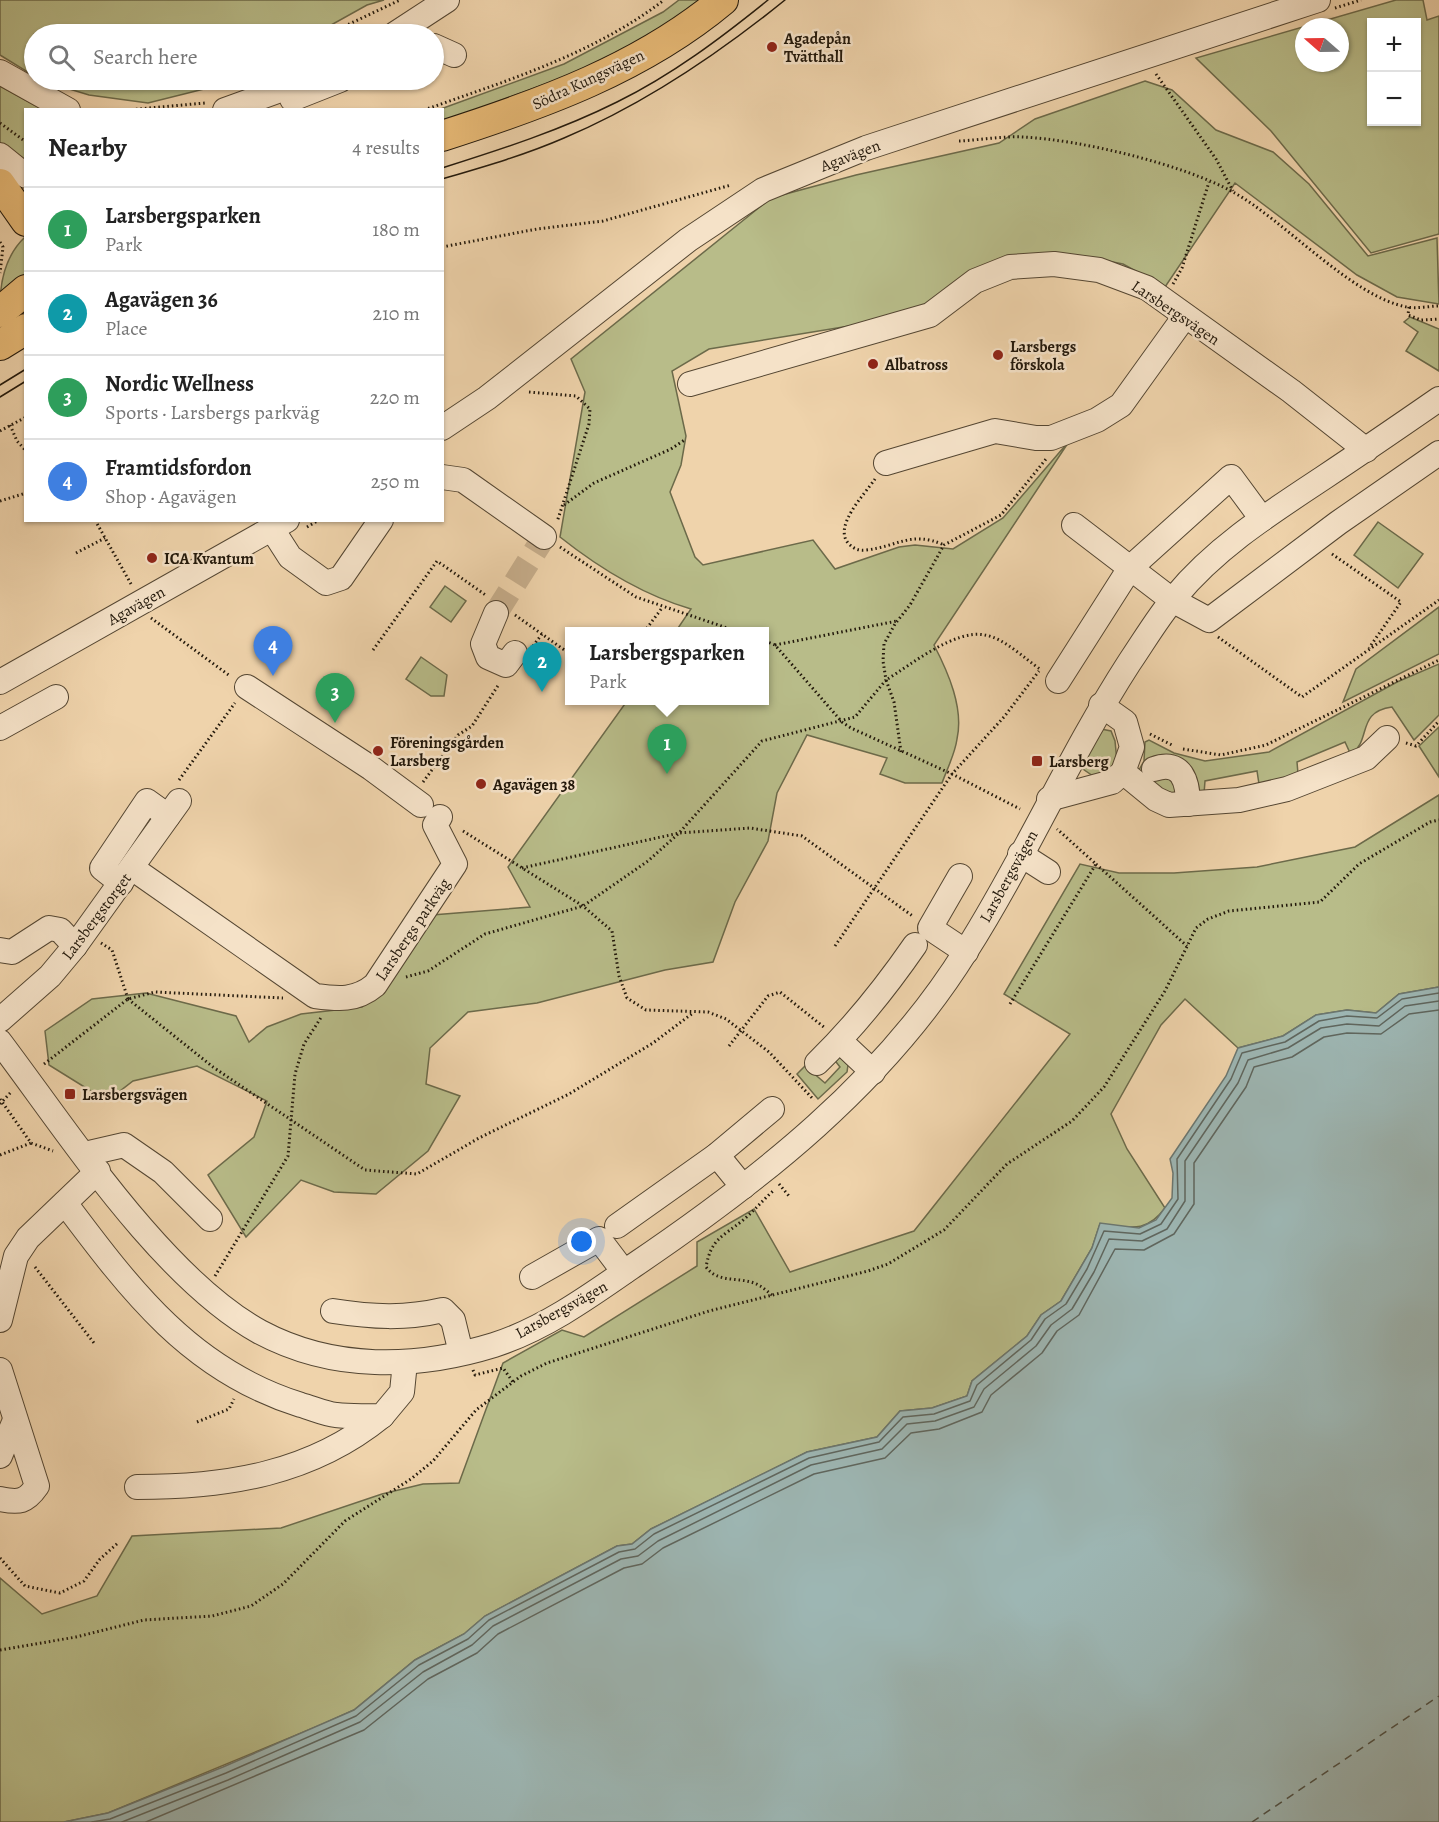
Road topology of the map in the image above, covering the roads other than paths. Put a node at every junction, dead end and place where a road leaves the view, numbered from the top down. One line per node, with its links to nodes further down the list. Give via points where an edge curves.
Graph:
1 (447, 0): 4 (street)
2 (723, 0): 12 (main road, Södra Kungsvägen, via 659,45 593,80 513,113)
3 (1318, 0): 28 (street, Agavägen, via 866,148 763,190 688,240 487,398)
4 (410, 24)
5 (0, 72): 6 (street)
6 (24, 85)
7 (32, 90): 11 (street)
8 (282, 90): 9 (street, via 289,98 299,98); 10 (street)
9 (317, 90)
10 (220, 105)
11 (64, 108)
12 (444, 135)
13 (0, 154): 15 (street)
14 (0, 174): 17 (street)
15 (24, 174)
16 (0, 184): 18 (main road)
17 (24, 194)
18 (24, 218)
19 (24, 292): 21 (main road)
20 (24, 310): 23 (main road)
21 (0, 312)
22 (1185, 316): 26 (street, Larsbergsvägen, via 1146,288 1114,274 1076,266 1027,264 975,281 930,315); 29 (street, Larsbergsvägen); 31 (street, via 1121,405 1071,432 1036,438 995,431)
23 (0, 325)
24 (24, 330): 25 (main road)
25 (0, 345)
26 (690, 384)
27 (1439, 399): 29 (street, Larsbergsvägen)
28 (444, 427)
29 (1366, 450): 33 (street, Larsbergsvägen)
30 (1439, 453): 39 (street, via 1209,620)
31 (886, 463)
32 (444, 477): 37 (street, via 463,480)
33 (1262, 519): 38 (street, via 1231,477); 39 (street, Larsbergsvägen, via 1198,570)
34 (380, 522): 35 (street, Agavägen, via 341,578 326,583 290,558)
35 (279, 525): 43 (street, Agavägen)
36 (1074, 525): 38 (street)
37 (552, 537)
38 (1130, 568): 39 (street); 42 (street)
39 (1172, 600): 46 (street, Larsbergsvägen)
40 (496, 613): 41 (street, via 483,644 488,657 506,665)
41 (522, 653)
42 (1050, 675)
43 (0, 682)
44 (247, 687): 56 (street, Larsbergs parkväg, via 424,806 455,864 375,985 364,994 342,1000 315,996)
45 (56, 698): 47 (street)
46 (1101, 705): 50 (street, via 1125,722 1132,747); 51 (street, Larsbergsvägen)
47 (0, 728)
48 (1387, 738): 52 (street, via 1366,758 1287,789 1239,800)
49 (1154, 769): 52 (street, via 1171,768 1182,774 1188,784)
50 (1123, 772): 51 (street, via 1112,782); 52 (street, via 1156,800 1169,805)
51 (1049, 799): 54 (street, Larsbergsvägen)
52 (1188, 804)
53 (173, 809): 56 (street, Larsbergstorget)
54 (1020, 854): 55 (street); 61 (street, Larsbergsvägen)
55 (1048, 872)
56 (126, 875): 59 (street, Larsbergstorget)
57 (960, 876): 58 (street)
58 (923, 937): 61 (street); 63 (street)
59 (80, 939): 60 (street, via 49,927 12,952); 62 (street, Larsbergstorget, via 50,976)
60 (0, 950)
61 (966, 952): 66 (street, Larsbergsvägen)
62 (0, 1020)
63 (840, 1041): 65 (street); 66 (street)
64 (0, 1042): 69 (street, Larsbergsvägen)
65 (817, 1063)
66 (873, 1072): 70 (street, Larsbergsvägen, via 811,1133)
67 (772, 1110): 68 (street)
68 (717, 1155): 70 (street); 73 (street)
69 (91, 1163): 71 (street); 72 (street, via 124,1145 163,1172); 79 (street, Larsbergsvägen, via 177,1265 236,1317 284,1343 340,1360)
70 (743, 1187): 74 (street, Larsbergsvägen)
71 (64, 1203): 77 (street, via 15,1256); 81 (street, via 125,1283 178,1338 244,1382 280,1398 336,1415)
72 (210, 1219)
73 (617, 1226)
74 (624, 1272): 75 (street, Larsbergsvägen, via 599,1239); 78 (street, Larsbergsvägen, via 532,1329)
75 (532, 1277)
76 (333, 1311): 78 (street, via 412,1317 443,1310 453,1320)
77 (0, 1320)
78 (461, 1353): 79 (street, Larsbergsvägen)
79 (405, 1362): 81 (street, via 402,1392)
80 (0, 1370): 82 (street)
81 (382, 1416): 84 (street, via 358,1436 304,1463 264,1475 181,1487)
82 (15, 1420): 83 (street); 85 (street, via 37,1486 21,1502)
83 (0, 1456)
84 (137, 1487)
85 (0, 1499)

